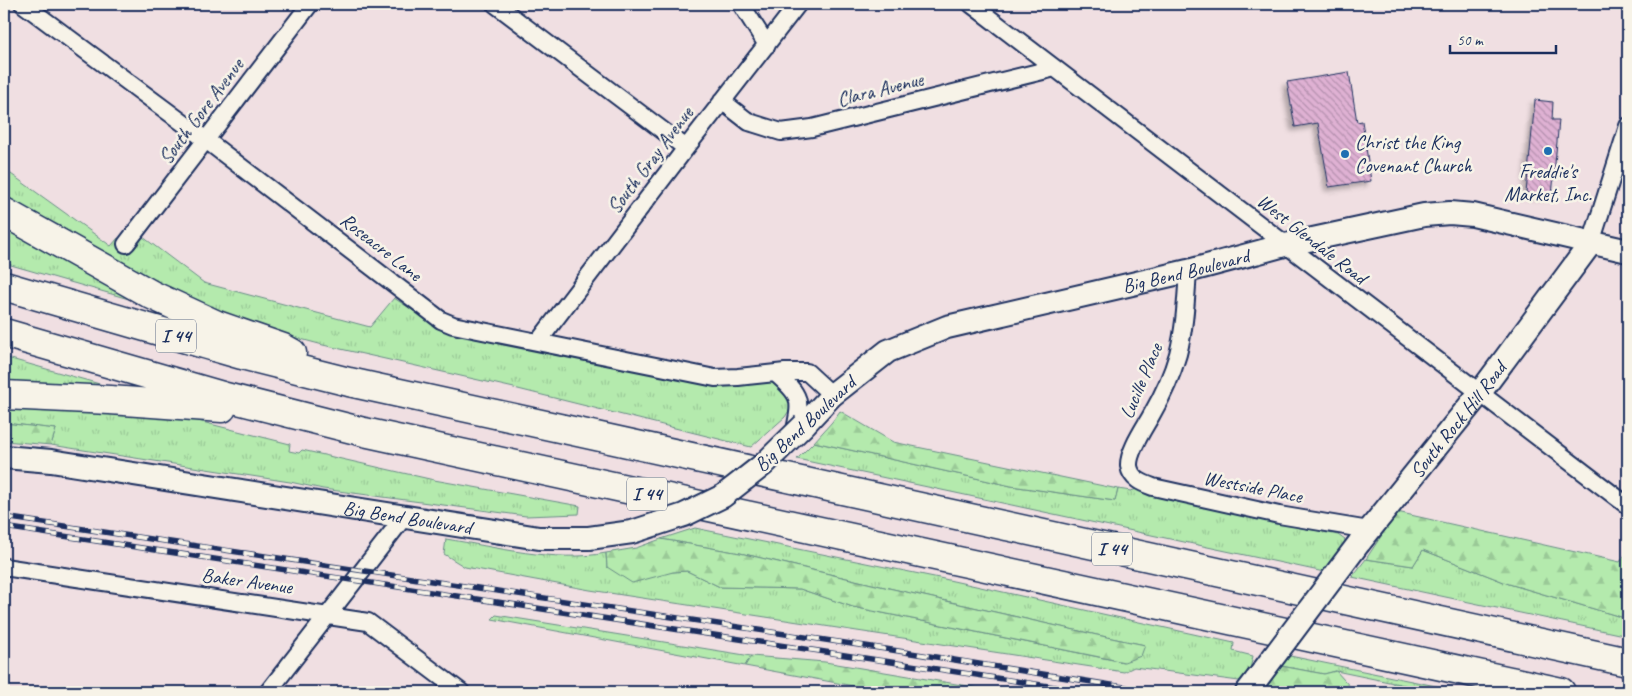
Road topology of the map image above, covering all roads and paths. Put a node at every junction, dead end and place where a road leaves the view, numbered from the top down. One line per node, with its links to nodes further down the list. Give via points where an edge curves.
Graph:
1 (23, 4): 11 (street, Roseacre Lane)
2 (310, 4): 11 (street, South Gore Avenue)
3 (495, 4): 12 (street)
4 (741, 4): 7 (street)
5 (798, 4): 7 (street, South Gray Avenue)
6 (971, 4): 8 (street, West Glendale Road)
7 (767, 45): 9 (street, South Gray Avenue)
8 (1055, 68): 9 (street, Clara Avenue, via 812,128 781,132 749,122); 16 (street, West Glendale Road)
9 (722, 100): 12 (street, South Gray Avenue)
10 (1628, 126): 14 (street, South Rock Hill Road)
11 (206, 140): 15 (street, South Gore Avenue); 21 (street, Roseacre Lane, via 441,320)
12 (686, 148): 21 (street, South Gray Avenue)
13 (4, 212): 23 (highway, via 152,295 217,325 283,348)
14 (1591, 243): 16 (main road, Big Bend Boulevard, via 1494,219 1450,214 1424,215); 17 (main road, Big Bend Boulevard); 24 (main road, South Rock Hill Road)
15 (126, 244)
16 (1285, 245): 18 (main road, Big Bend Boulevard); 24 (street, West Glendale Road)
17 (1628, 251)
18 (1188, 271): 26 (main road, Big Bend Boulevard, via 947,327 888,352); 30 (street, Lucille Place, via 1178,354 1171,377 1132,453 1129,467)
19 (4, 286): 23 (highway, I 44)
20 (4, 334): 27 (highway, I 44)
21 (538, 342): 22 (street, Roseacre Lane, via 715,378)
22 (775, 373): 26 (street, Roseacre Lane, via 807,372); 28 (street, via 798,396)
23 (349, 382): 36 (highway, I 44)
24 (1479, 394): 31 (street, West Glendale Road); 33 (main road, South Rock Hill Road)
25 (4, 395): 27 (highway)
26 (832, 395): 28 (main road, Big Bend Boulevard)
27 (289, 414): 40 (highway, I 44)
28 (799, 430): 32 (main road, Big Bend Boulevard, bridge, via 764,464 723,496 684,515 632,532 589,538 539,538)
29 (4, 457): 32 (main road, Big Bend Boulevard, via 51,461)
30 (1132, 475): 33 (street, Westside Place, via 1153,487)
31 (1628, 506)
32 (404, 517): 35 (street)
33 (1364, 537): 37 (main road, South Rock Hill Road, bridge)
34 (4, 567): 35 (street, Baker Avenue)
35 (328, 615): 38 (street); 39 (street, Baker Avenue, via 368,622)
36 (1628, 662)
37 (1252, 686)
38 (268, 692)
39 (461, 692)
40 (1561, 692)

